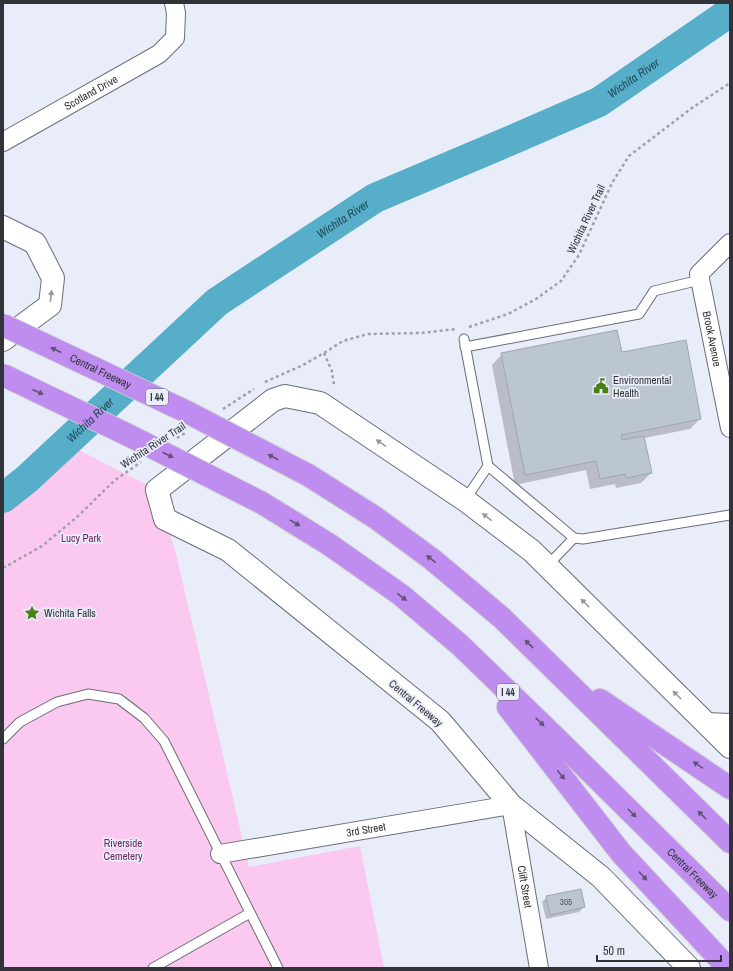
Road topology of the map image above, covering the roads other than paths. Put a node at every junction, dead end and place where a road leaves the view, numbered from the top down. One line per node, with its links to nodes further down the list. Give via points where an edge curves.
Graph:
1 (174, 3): 2 (street, Scotland Drive, via 175,38 159,54)
2 (3, 142)
3 (3, 227): 7 (main road, one-way to 3, via 50,305 53,278 35,243)
4 (730, 243): 5 (street)
5 (700, 278): 9 (street, Brook Avenue); 10 (lane, via 654,291 639,314 464,343)
6 (3, 325): 16 (highway, Central Freeway / I 44, one-way to 6, bridge, via 502,618 433,560 376,518 308,475 188,412)
7 (3, 340)
8 (3, 376): 15 (highway, Central Freeway / I 44, one-way to 15, bridge, via 130,436 262,503 343,554)
9 (730, 428)
10 (488, 466): 11 (lane); 13 (lane)
11 (465, 500): 14 (main road, Central Freeway, one-way to 11); 22 (main road, Central Freeway, one-way to 22, via 320,403 285,396 273,400 157,490 165,519 228,550 440,721)
12 (730, 514): 13 (lane, via 583,539)
13 (574, 538): 14 (lane)
14 (547, 566): 17 (main road, Central Freeway, one-way to 14)
15 (460, 645): 25 (highway, Central Freeway / I 44, one-way to 25); 31 (highway, one-way to 31, via 622,853)
16 (557, 671): 21 (highway, one-way to 16); 23 (highway, Central Freeway / I 44, one-way to 16)
17 (705, 722): 18 (street); 20 (main road, Central Freeway)
18 (730, 723)
19 (3, 739): 24 (lane, via 20,722 57,702 88,694 119,699 144,718 164,741)
20 (730, 747)
21 (730, 788)
22 (511, 805): 24 (street, 3rd Street); 29 (street, Clift Street); 30 (main road, Central Freeway, via 601,877)
23 (730, 842)
24 (220, 854): 26 (lane)
25 (730, 910)
26 (250, 913): 27 (lane); 28 (lane)
27 (153, 968)
28 (278, 968)
29 (539, 968)
30 (689, 968)
31 (728, 968)

